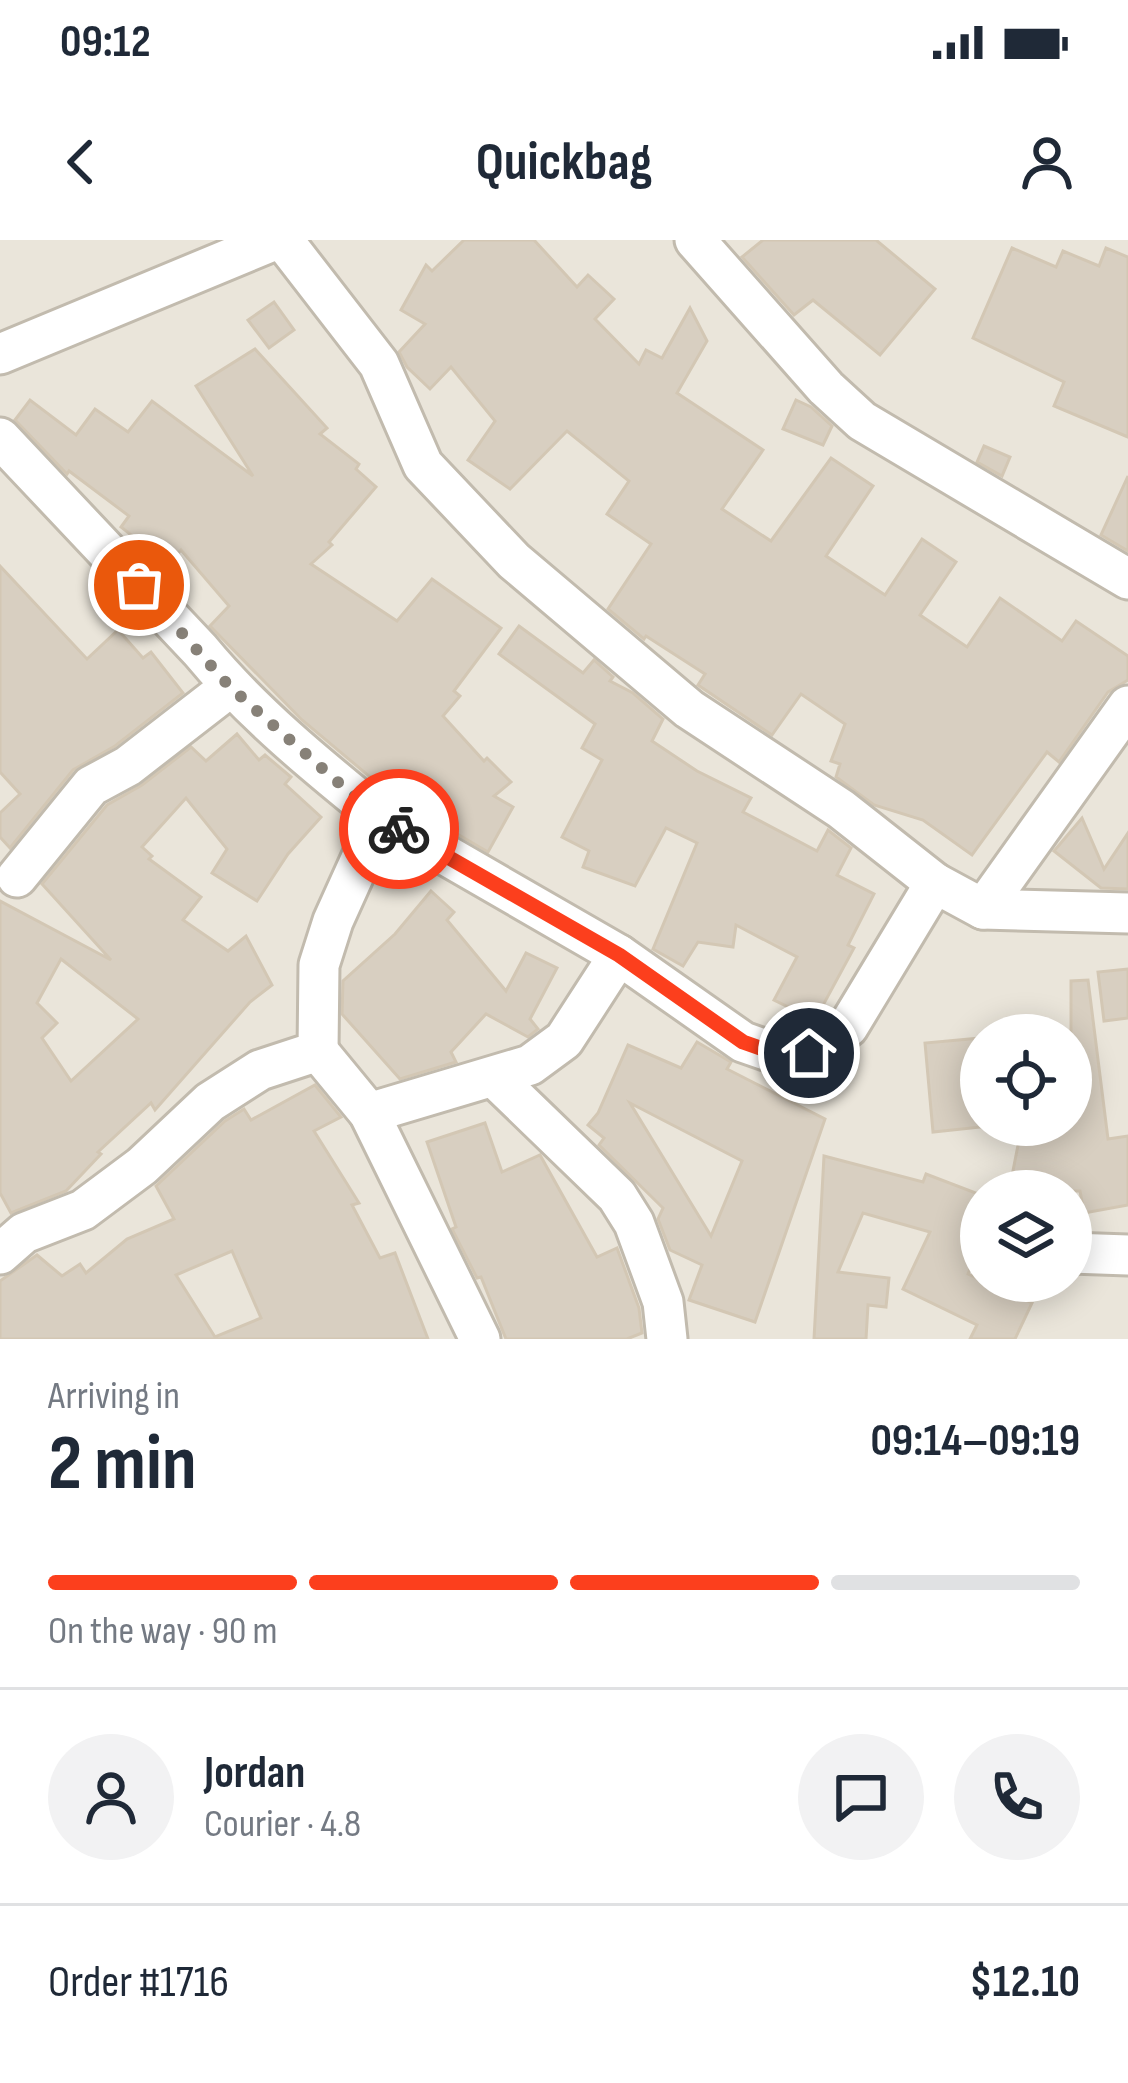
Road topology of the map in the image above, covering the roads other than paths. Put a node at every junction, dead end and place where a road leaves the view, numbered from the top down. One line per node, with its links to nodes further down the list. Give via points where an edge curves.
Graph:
1 (279, 240): 3 (street); 10 (street, via 379,364 422,465 514,561 699,716 841,809)
2 (695, 240): 5 (street, via 862,421)
3 (0, 354)
4 (0, 438): 6 (street)
5 (1128, 579)
6 (230, 687): 8 (street); 9 (street, via 91,786)
7 (1128, 706): 11 (street)
8 (380, 818): 13 (street); 14 (street, via 319,965)
9 (16, 877)
10 (935, 883): 11 (street); 13 (street, via 848,1027 809,1053 783,1056 743,1042)
11 (983, 909): 12 (street)
12 (1128, 914)
13 (619, 955): 15 (street, via 564,1040 530,1065)
14 (317, 1051): 16 (street); 17 (street, via 226,1091 83,1210 24,1233)
15 (494, 1077): 16 (street); 21 (street, via 617,1196 663,1302)
16 (369, 1113): 20 (street)
17 (0, 1254)
18 (1092, 1254): 19 (street)
19 (1128, 1255)
20 (480, 1339)
21 (667, 1339)

